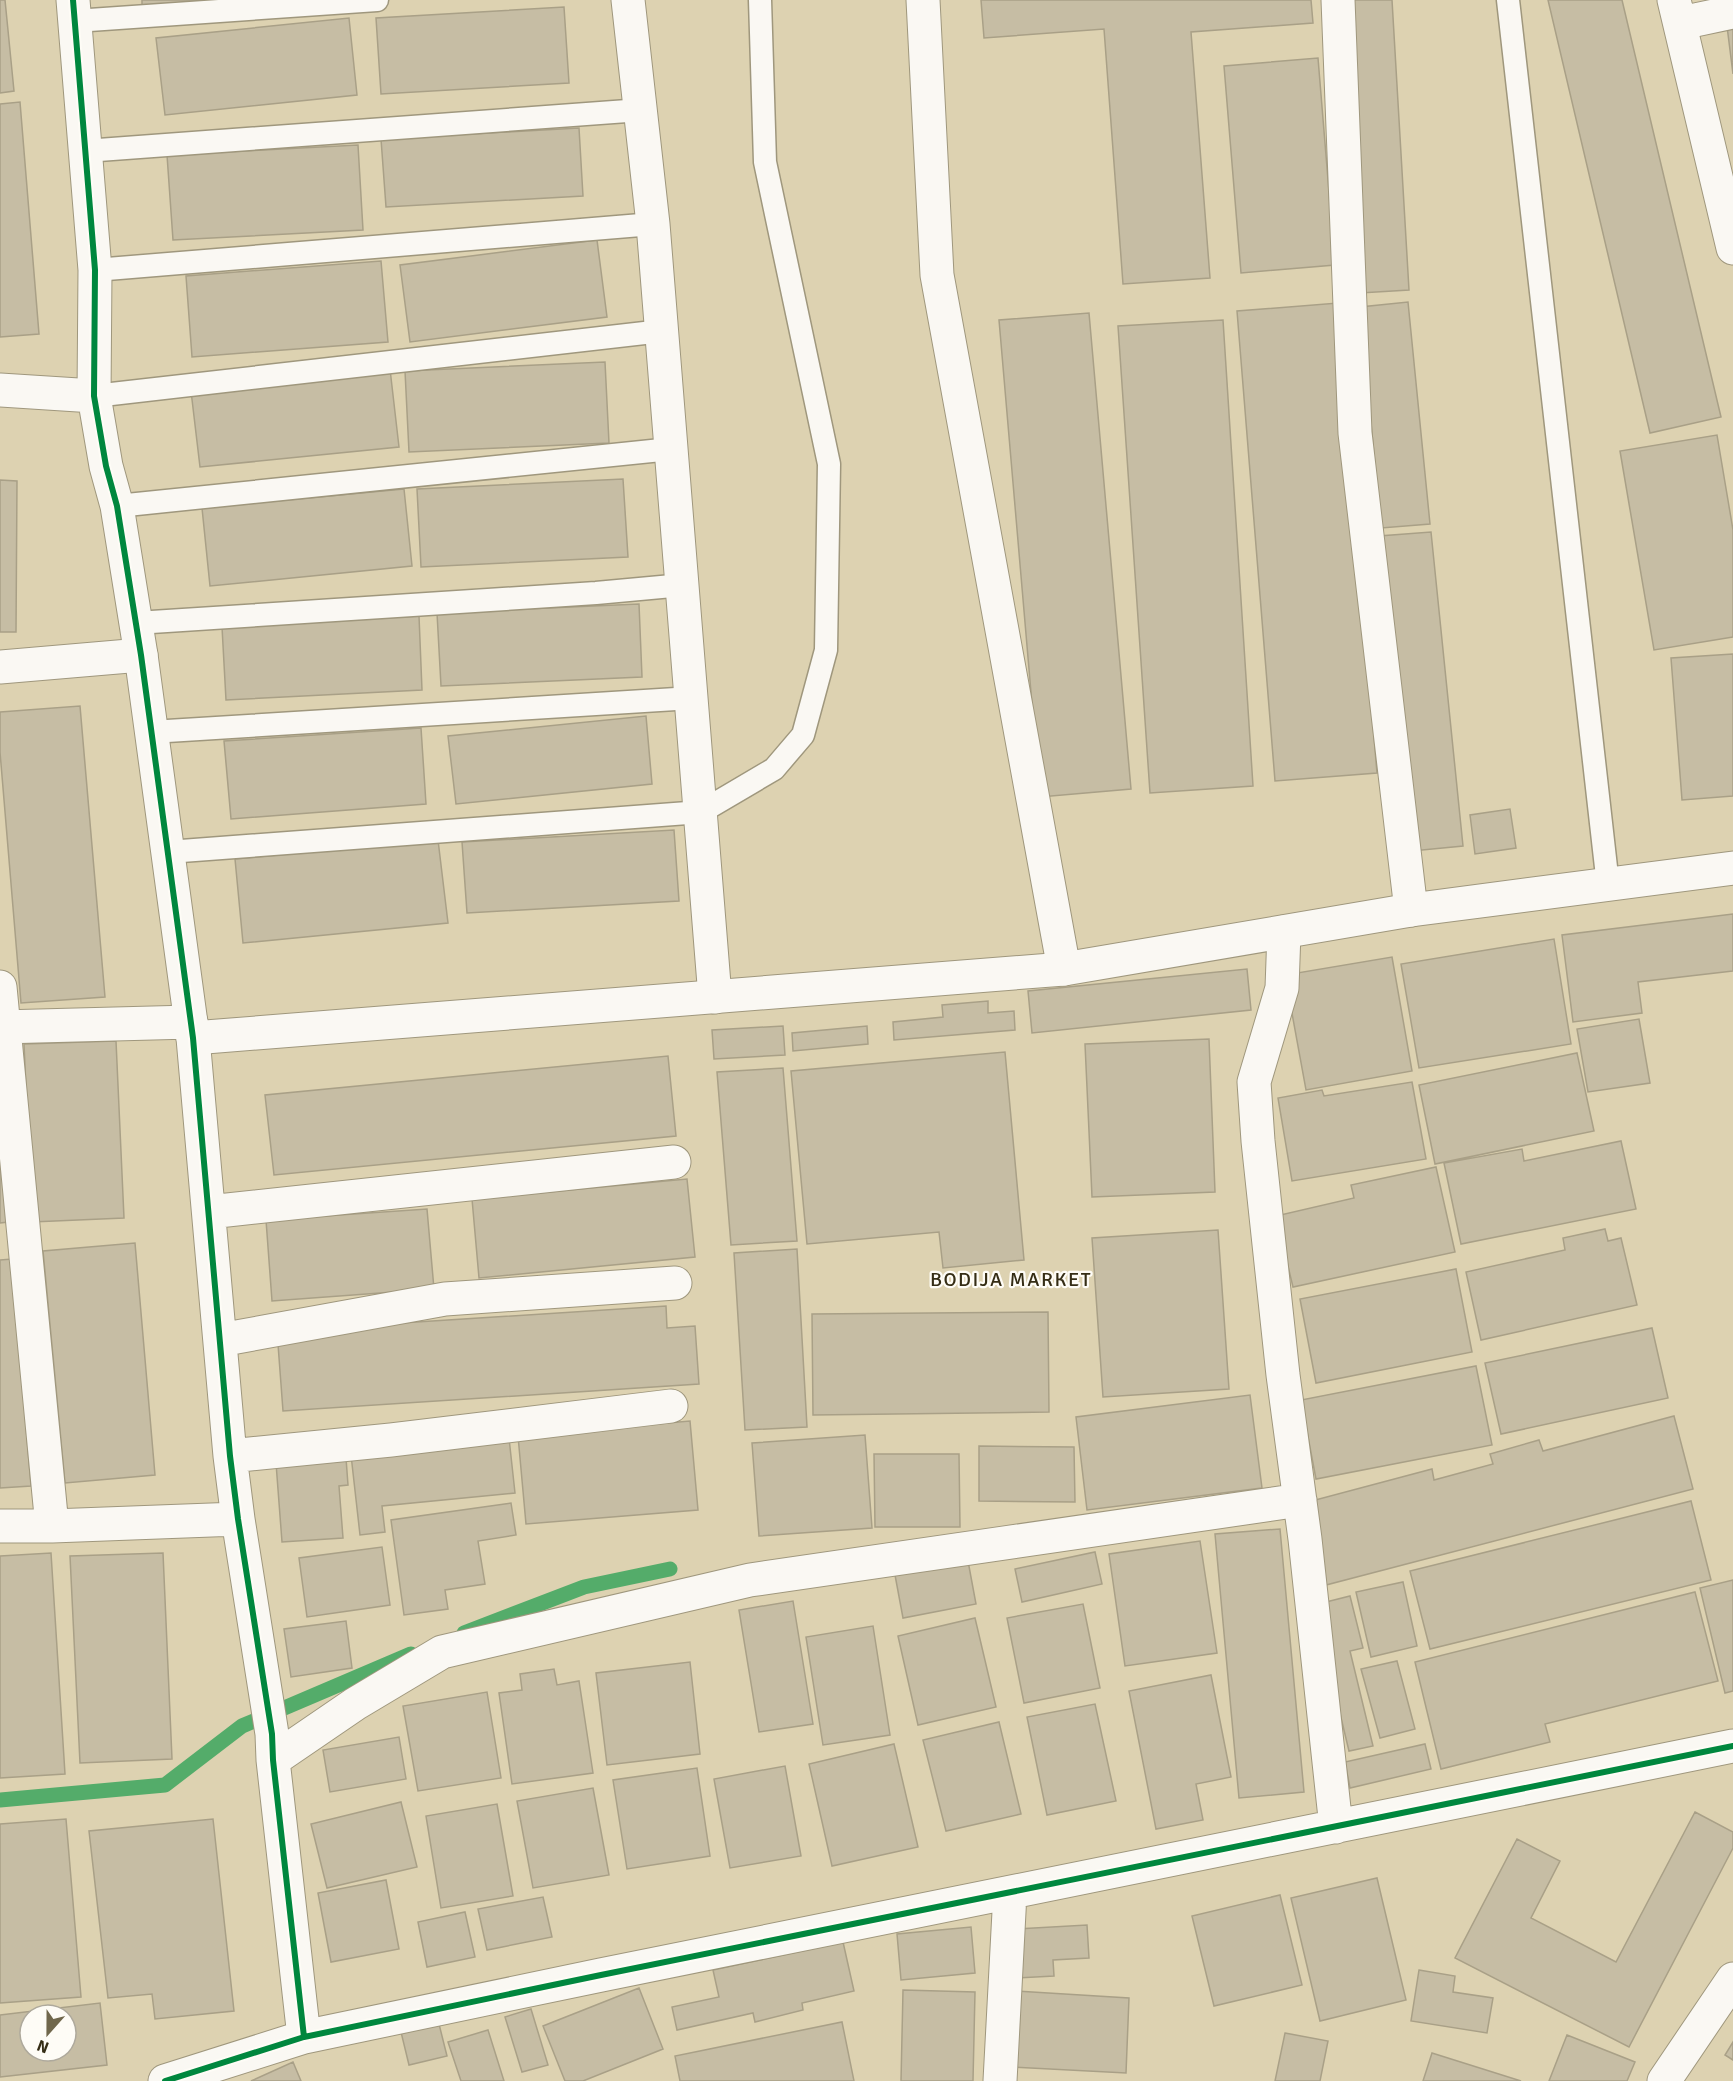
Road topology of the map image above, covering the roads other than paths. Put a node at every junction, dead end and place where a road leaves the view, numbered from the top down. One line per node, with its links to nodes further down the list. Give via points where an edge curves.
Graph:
1 (377, 0): 7 (lane)
2 (628, 0): 10 (street)
3 (760, 0): 25 (lane, via 765,162 829,464 826,650 803,735 774,769)
4 (923, 0): 31 (street, via 937,275)
5 (1338, 0): 29 (street, via 1355,433)
6 (1508, 0): 28 (lane)
7 (74, 10): 11 (street)
8 (1678, 12): 9 (street); 13 (street)
9 (1733, 12)
10 (640, 110): 11 (lane); 12 (street)
11 (85, 151): 14 (street)
12 (653, 224): 14 (lane); 15 (street)
13 (1733, 248)
14 (95, 270): 17 (street)
15 (662, 331): 17 (lane); 18 (street)
16 (0, 390): 17 (street)
17 (94, 396): 19 (street)
18 (671, 449): 19 (lane); 20 (street)
19 (117, 506): 21 (street)
20 (682, 585): 21 (lane); 23 (street)
21 (139, 639): 22 (street); 24 (street)
22 (0, 667)
23 (692, 698): 24 (lane); 25 (street)
24 (151, 732): 26 (street)
25 (701, 812): 26 (lane); 33 (street)
26 (168, 852): 35 (street)
27 (1733, 868): 28 (street)
28 (1608, 885): 29 (street)
29 (1411, 910): 30 (street)
30 (1284, 932): 31 (street); 42 (street, via 1282,988 1254,1082 1283,1375)
31 (1064, 969): 33 (street)
32 (0, 987): 34 (street)
33 (716, 997): 35 (street)
34 (2, 1027): 35 (street); 45 (street)
35 (192, 1030): 37 (street)
36 (674, 1162): 37 (street)
37 (209, 1212): 39 (street)
38 (675, 1283): 39 (street, via 445,1299)
39 (220, 1340): 41 (street)
40 (671, 1406): 41 (street)
41 (230, 1456): 43 (street)
42 (1300, 1500): 47 (street, via 750,1580 442,1652); 48 (street)
43 (238, 1519): 45 (street); 47 (street)
44 (0, 1526): 45 (street)
45 (52, 1526)
46 (1733, 1746): 48 (street)
47 (273, 1747): 51 (street)
48 (1336, 1827): 49 (street)
49 (1010, 1893): 51 (street); 53 (street)
50 (1733, 1979): 54 (street)
51 (304, 2037): 52 (street)
52 (165, 2081)
53 (1000, 2081)
54 (1664, 2081)

